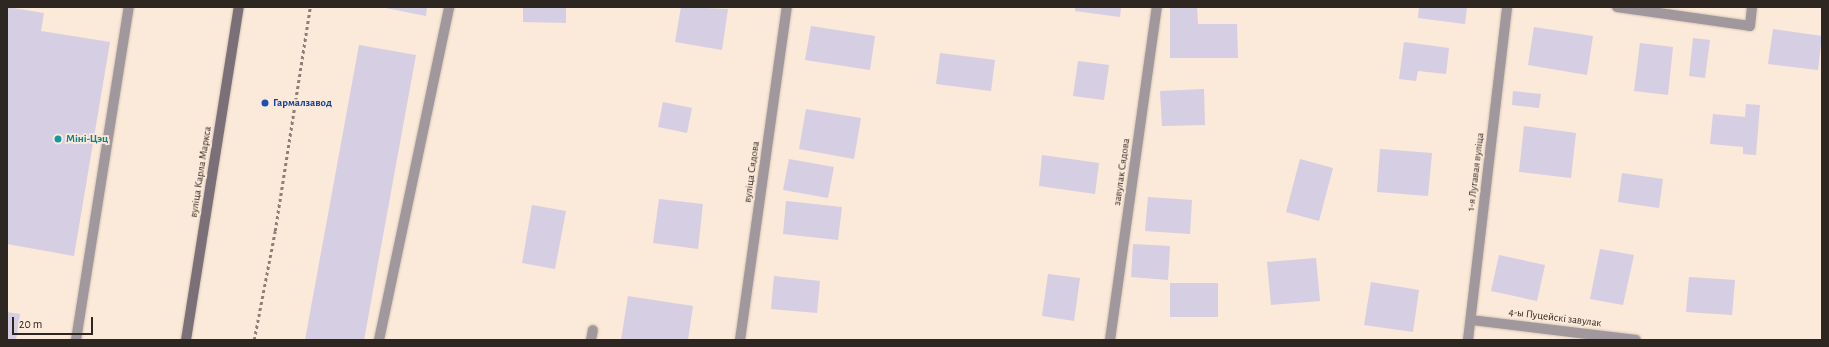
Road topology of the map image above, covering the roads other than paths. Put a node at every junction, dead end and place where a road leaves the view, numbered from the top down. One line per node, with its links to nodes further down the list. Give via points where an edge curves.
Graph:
1 (129, 7): 11 (street)
2 (239, 7): 12 (main road, вуліца Карла Маркса)
3 (449, 7): 13 (street)
4 (787, 7): 15 (street, вуліца Сядова)
5 (1158, 7): 16 (street, завулак Сядова)
6 (1507, 7): 9 (street, 1-я Лугавая вуліца)
7 (1617, 7): 8 (street, via 1750,26)
8 (1752, 7)
9 (1471, 320): 17 (street, 1-я Лугавая вуліца); 18 (street, 4-ы Пуцейскі завулак)
10 (593, 330): 14 (street)
11 (76, 340)
12 (186, 340)
13 (379, 340)
14 (591, 340)
15 (740, 340)
16 (1110, 340)
17 (1468, 340)
18 (1636, 340)

